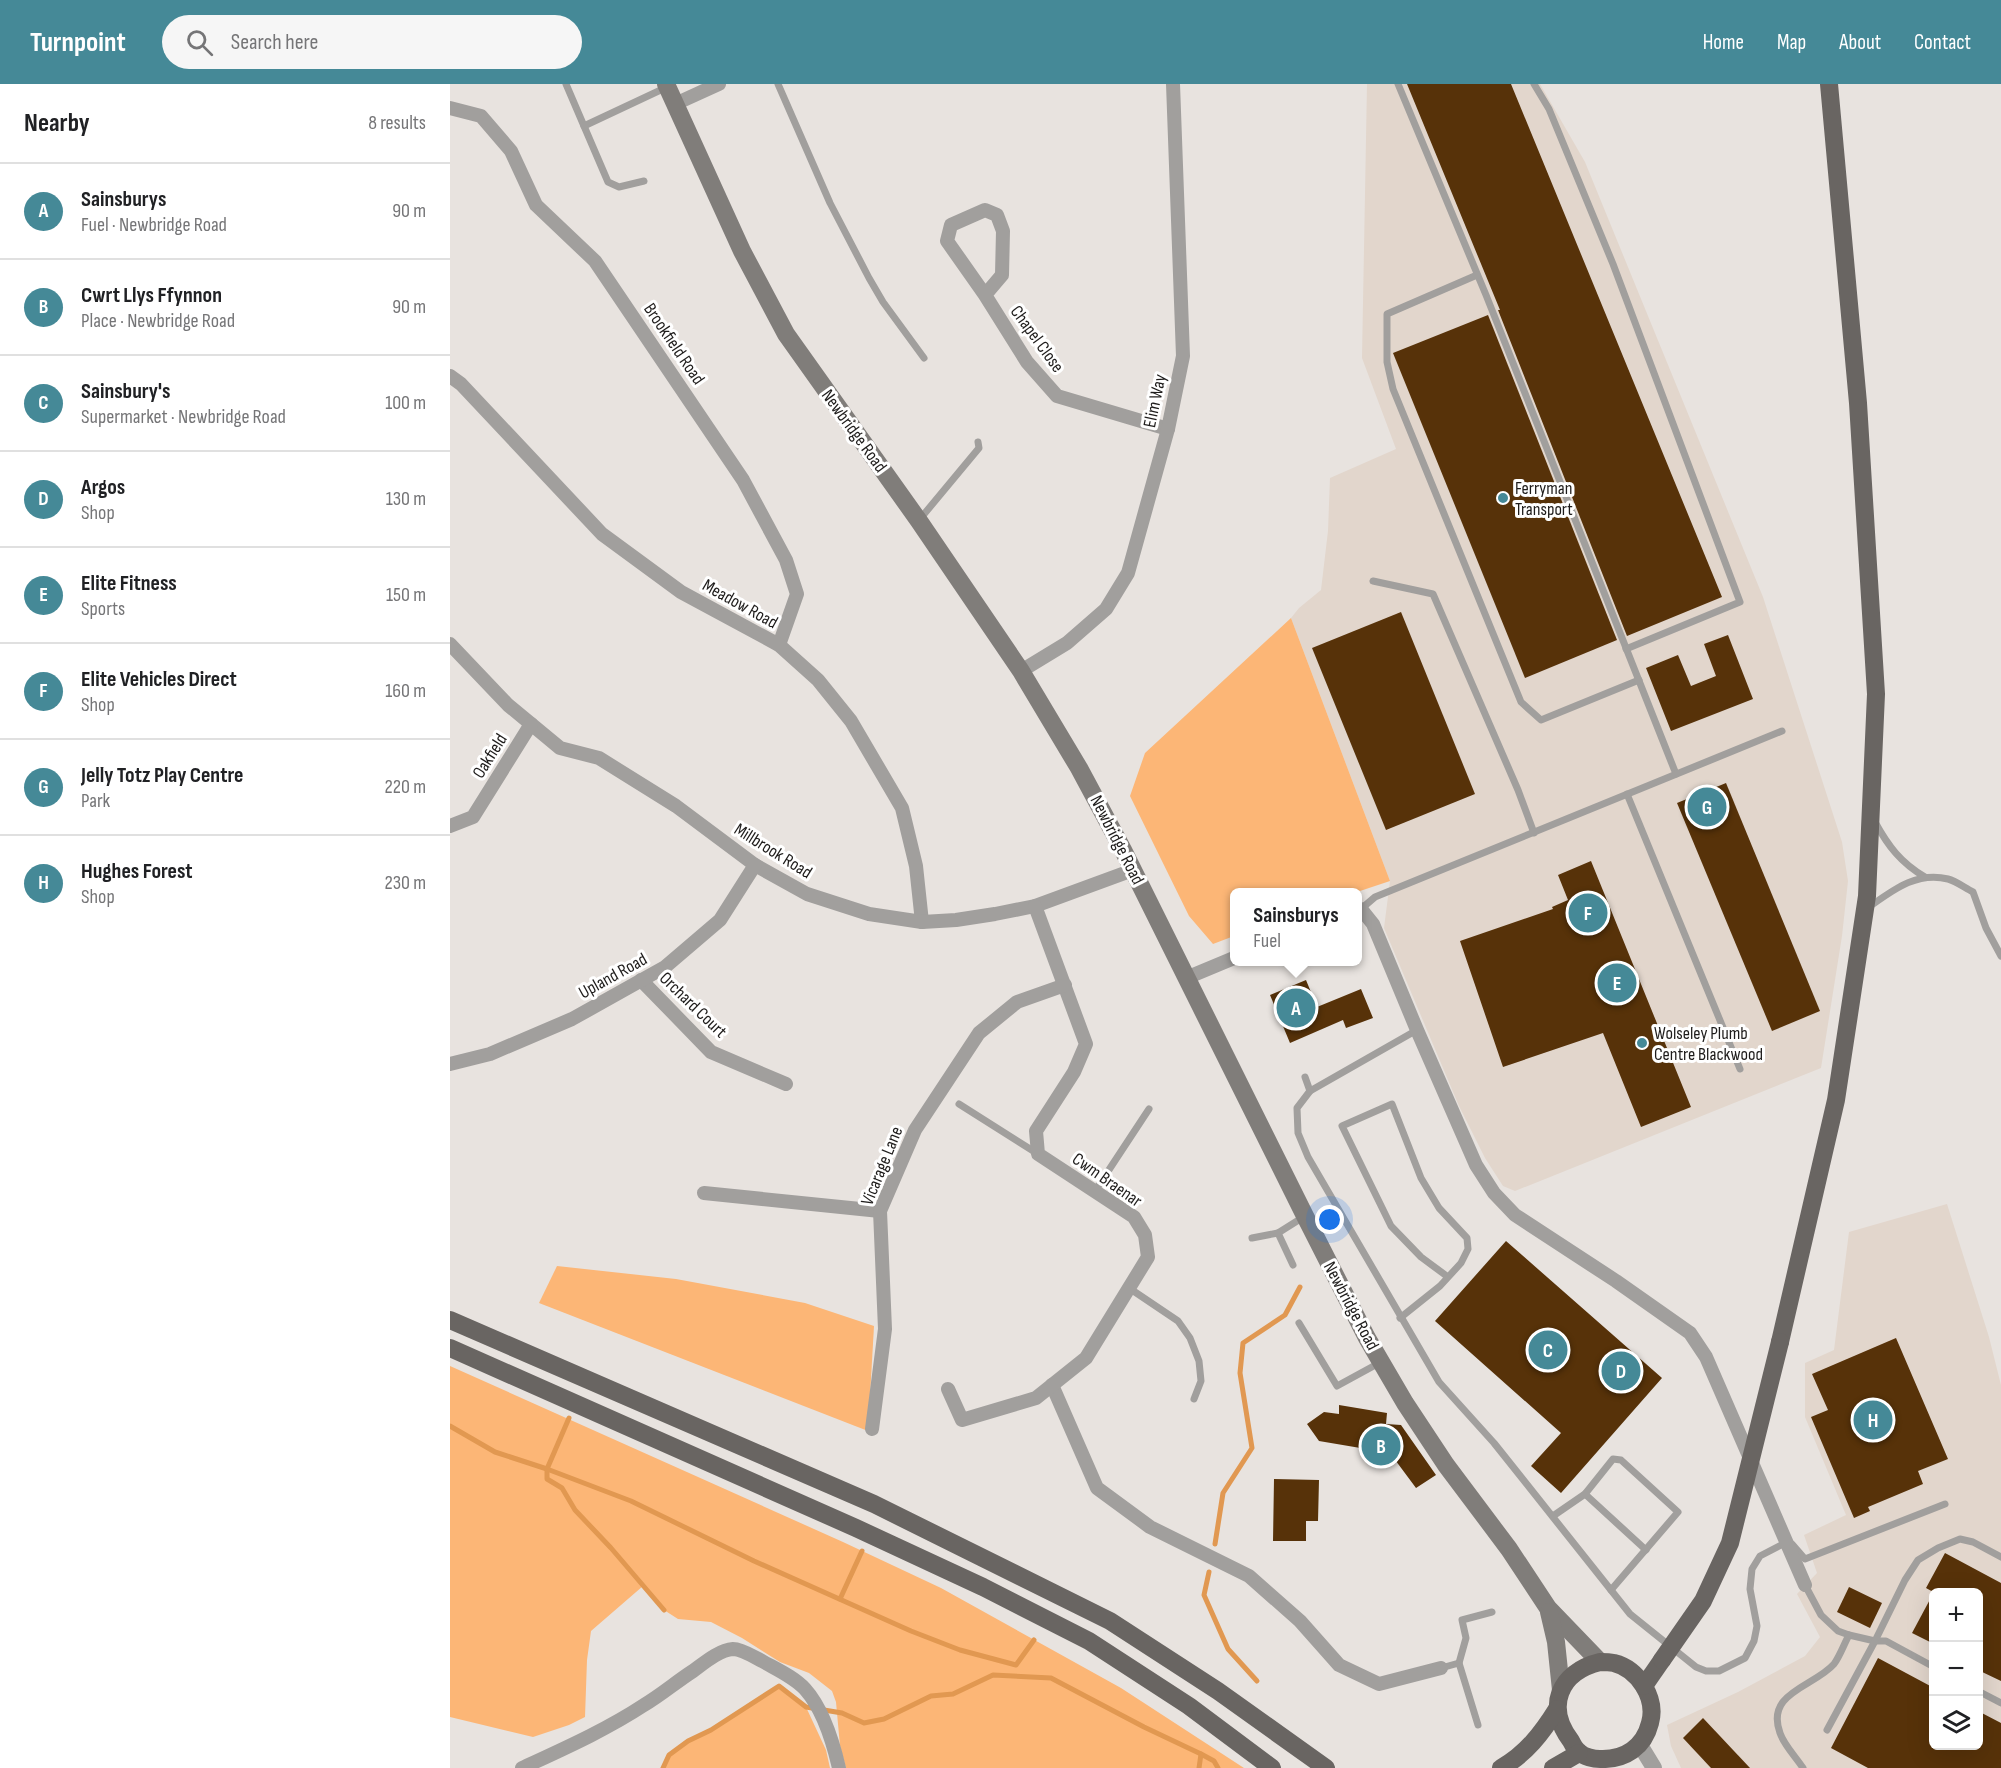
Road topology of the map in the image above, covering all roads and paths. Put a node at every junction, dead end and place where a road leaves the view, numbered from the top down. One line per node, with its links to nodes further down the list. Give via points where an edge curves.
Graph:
1 (566, 84): 11 (lane)
2 (719, 84): 9 (street)
3 (778, 84): 15 (lane, via 830,203 869,278)
4 (1173, 84): 17 (street, Elim Way, via 1183,356)
5 (1398, 84): 13 (lane)
6 (1534, 84): 23 (lane, via 1549,109 1613,264 1740,602)
7 (1829, 84): 30 (main road, via 1858,403 1875,682)
8 (667, 85): 9 (main road, Newbridge Road); 11 (lane)
9 (675, 104): 19 (main road, Newbridge Road, via 742,251 786,334)
10 (450, 108): 22 (street, Brookfield Road, via 482,116 511,151 536,205 595,261 743,480 786,560 797,594)
11 (584, 126): 12 (lane, via 608,182 619,187)
12 (644, 181)
13 (1477, 274): 23 (lane); 25 (lane, via 1387,314 1387,362 1397,399 1521,702 1541,720)
14 (985, 296): 14 (street, Chapel Close, via 1002,275 1002,231 997,215 985,210 951,225 947,241); 17 (street, Chapel Close, via 1027,362 1057,396)
15 (924, 358)
16 (450, 376): 22 (street, Meadow Road, via 602,534 681,592)
17 (1168, 429): 24 (street, Elim Way, via 1128,573 1106,609 1067,643)
18 (978, 442): 19 (lane, via 979,448)
19 (919, 521): 24 (main road, Newbridge Road)
20 (1372, 581): 32 (lane, via 1433,594)
21 (450, 644): 26 (street, Millbrook Road)
22 (779, 645): 40 (street, Meadow Road, via 818,680 852,721 902,808 916,866)
23 (1626, 650): 25 (lane)
24 (1021, 671): 34 (main road, Newbridge Road, via 1084,776)
25 (1639, 680): 28 (lane)
26 (531, 724): 31 (street, Oakfield, via 473,817); 33 (street, Millbrook Road, via 560,748 599,758 666,800)
27 (1782, 731): 28 (lane)
28 (1676, 774): 29 (lane)
29 (1627, 794): 32 (lane); 48 (lane)
30 (1870, 813): 35 (lane, via 1896,855); 38 (main road)
31 (450, 825)
32 (1534, 833): 37 (lane, via 1375,897)
33 (754, 865): 40 (street, Millbrook Road, via 807,894 869,914); 44 (street, Upland Road, via 720,920 664,967)
34 (1133, 870): 36 (street, Millbrook Road); 43 (main road, Newbridge Road)
35 (1925, 877): 38 (lane, via 1894,889); 41 (lane, via 1949,879 1973,892)
36 (1035, 906): 40 (street, Millbrook Road, via 956,920); 45 (street)
37 (1362, 907)
38 (1865, 910): 89 (main road, bridge, via 1836,1100 1730,1543 1703,1601)
39 (1362, 912): 46 (street, via 1373,924)
40 (922, 921)
41 (2001, 956)
42 (1230, 960): 43 (street)
43 (1186, 978): 58 (main road, Newbridge Road)
44 (641, 980): 47 (street, Upland Road, via 572,1019 490,1054); 50 (street, Orchard Court, via 711,1052)
45 (1065, 985): 54 (street, via 1086,1044 1074,1072 1036,1131); 57 (street, Vicarage Lane, via 1017,1002 979,1033 915,1130)
46 (1417, 1030): 51 (lane); 76 (street, via 1476,1165 1494,1193 1515,1215 1690,1333 1706,1357)
47 (450, 1064)
48 (1740, 1069)
49 (1305, 1077): 51 (lane)
50 (786, 1084)
51 (1310, 1091): 64 (lane, via 1297,1108 1298,1133)
52 (960, 1104): 54 (lane)
53 (1149, 1109): 55 (lane)
54 (1038, 1154): 55 (street, Cwm Braenar)
55 (1095, 1191): 63 (street, Cwm Braenar, via 1134,1217 1145,1235 1148,1257)
56 (705, 1192): 57 (street)
57 (880, 1211): 72 (street, Vicarage Lane, via 885,1329)
58 (1305, 1216): 59 (lane); 68 (main road, Newbridge Road)
59 (1278, 1233): 60 (lane); 61 (lane)
60 (1252, 1238)
61 (1293, 1265)
62 (1448, 1277): 62 (lane, via 1468,1249 1467,1238 1438,1208 1421,1178 1392,1104 1342,1126 1391,1226 1421,1257); 64 (lane)
63 (1129, 1288): 69 (street, Cwm Braenar, via 1086,1358); 71 (lane, via 1178,1321 1190,1338 1199,1361 1201,1381)
64 (1400, 1318): 75 (lane, via 1439,1382)
65 (450, 1320): 101 (main road, via 874,1504 1110,1621)
66 (1299, 1323): 68 (lane, via 1337,1386)
67 (450, 1348): 100 (main road, via 856,1528 1089,1641 1189,1706)
68 (1381, 1362): 81 (main road, Newbridge Road, via 1446,1465)
69 (1052, 1385): 70 (street, Cwm Braenar, via 1036,1398 962,1420); 88 (street, via 1097,1488 1150,1527 1249,1576 1300,1621 1339,1665 1379,1684)
70 (948, 1389)
71 (1194, 1399)
72 (872, 1429)
73 (1585, 1494): 75 (lane); 77 (lane); 77 (lane, via 1613,1459 1621,1460 1678,1512)
74 (1945, 1504): 76 (lane, via 1805,1559 1792,1544)
75 (1552, 1516): 80 (lane)
76 (1785, 1543): 79 (street); 80 (lane, via 1760,1556 1752,1569 1755,1641 1745,1658 1719,1671 1696,1668 1630,1614)
77 (1646, 1550): 80 (lane)
78 (2001, 1557): 84 (lane, via 1960,1539 1918,1560)
79 (1805, 1585): 83 (lane, via 1821,1615 1838,1631)
80 (1611, 1590)
81 (1548, 1608): 85 (main road, Newbridge Road); 90 (main road, Newbridge Road)
82 (1492, 1612): 86 (lane, via 1462,1620 1466,1638)
83 (1849, 1635): 84 (lane); 105 (lane, via 1835,1663 1789,1694 1776,1721 1781,1736)
84 (1875, 1641): 87 (lane, via 1886,1641); 95 (lane)
85 (1600, 1662): 89 (main road, via 1625,1668); 90 (main road, via 1578,1671)
86 (1459, 1663): 88 (lane); 94 (lane)
87 (1929, 1664)
88 (1441, 1668)
89 (1644, 1686): 96 (main road, via 1651,1701 1652,1718)
90 (1561, 1690): 93 (main road)
91 (1983, 1694): 92 (lane)
92 (2001, 1704)
93 (1557, 1709): 97 (main road, via 1565,1734); 102 (main road, via 1529,1747)
94 (1478, 1725)
95 (1827, 1730)
96 (1640, 1745): 97 (main road, via 1611,1760); 104 (street)
97 (1579, 1753): 103 (main road)
98 (522, 1768): 99 (street, via 583,1740 645,1705 706,1662 734,1649 773,1667 804,1688 827,1730)
99 (839, 1768)
100 (1272, 1768)
101 (1326, 1768)
102 (1501, 1768)
103 (1553, 1768)
104 (1654, 1768)
105 (1803, 1768)

